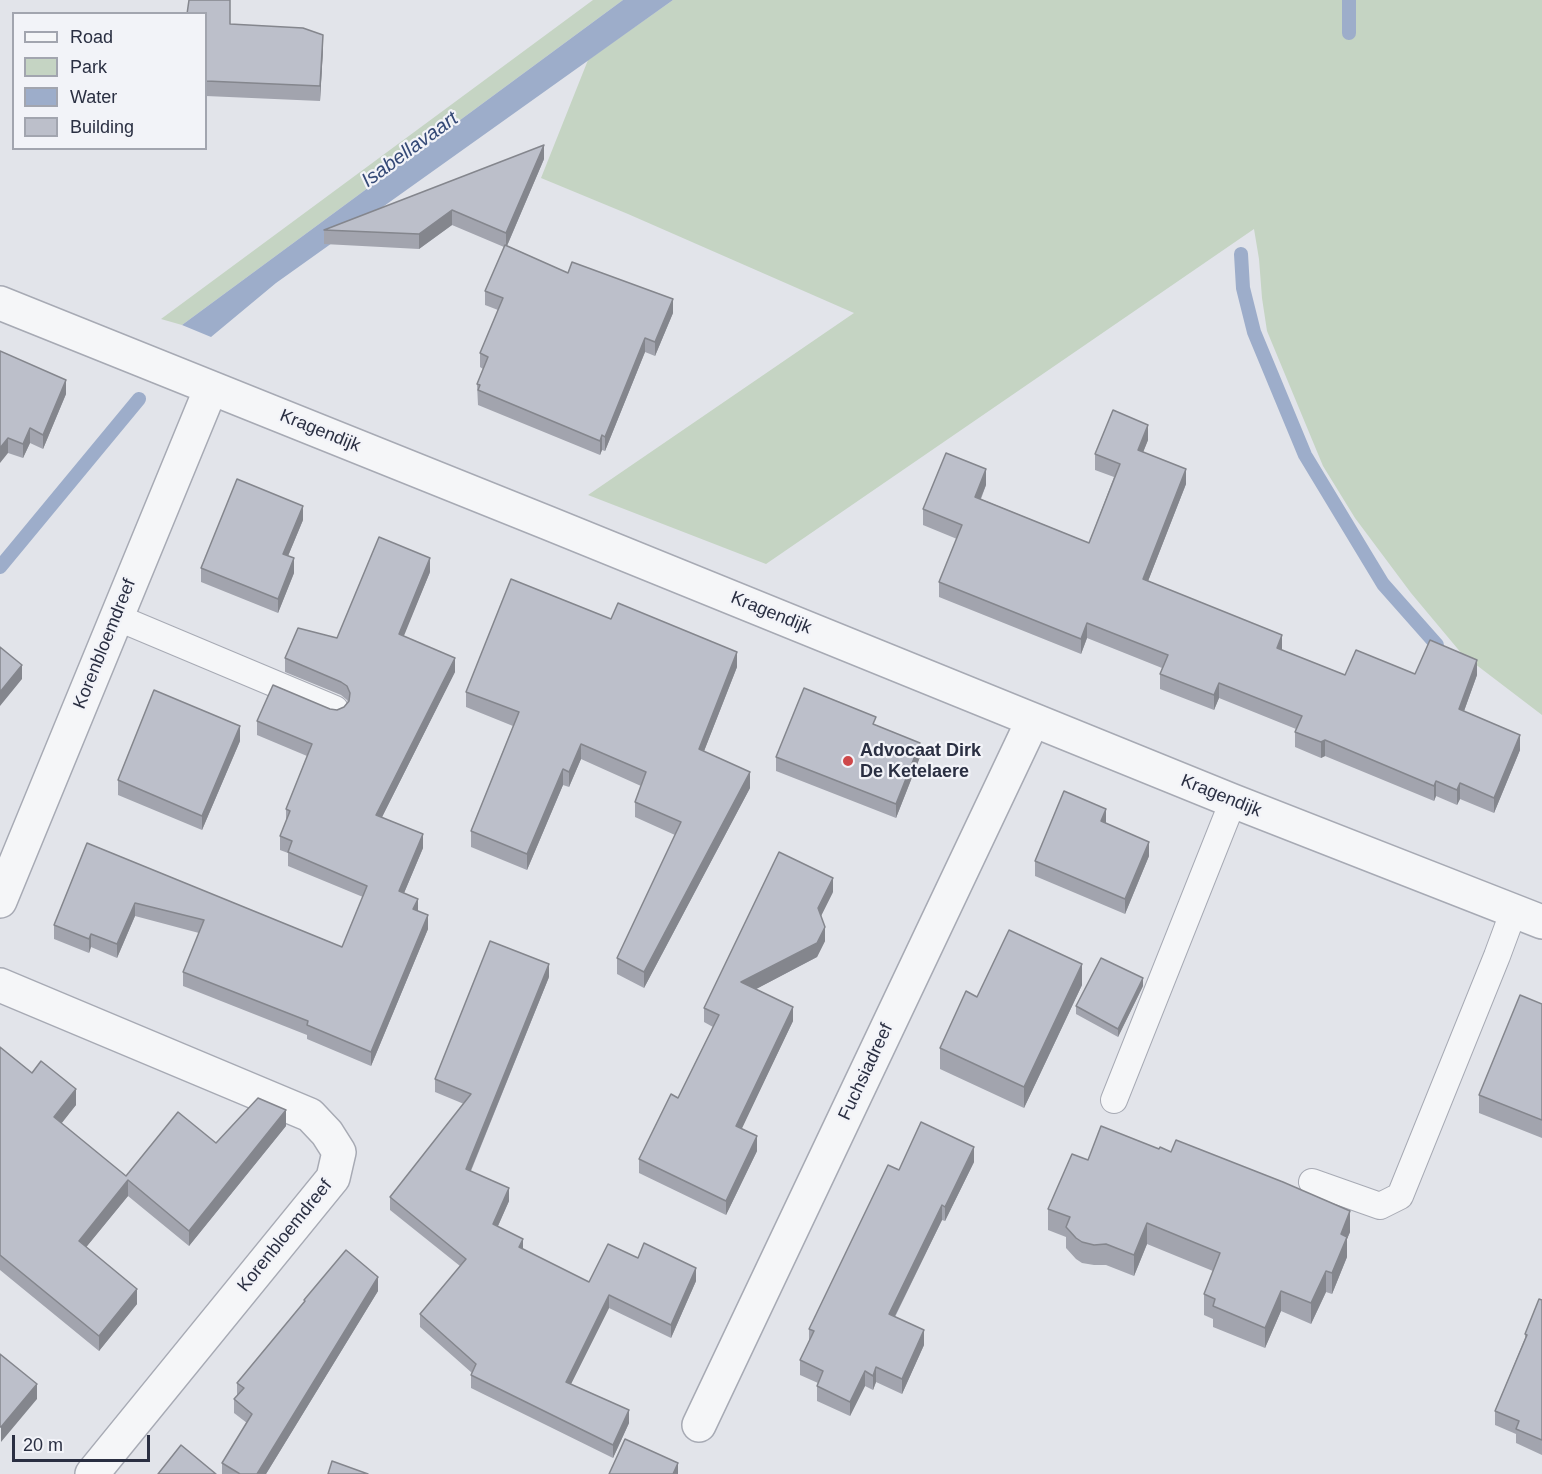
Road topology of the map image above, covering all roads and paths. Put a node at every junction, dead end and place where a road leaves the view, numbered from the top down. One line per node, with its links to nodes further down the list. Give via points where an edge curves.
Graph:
1 (0, 303): 2 (street, Kragendijk)
2 (211, 388): 3 (street, Korenbloemdreef); 5 (street, Kragendijk)
3 (116, 617): 4 (lane); 7 (street, Korenbloemdreef)
4 (335, 709)
5 (1033, 720): 6 (street, Kragendijk); 12 (street, Fuchsiadreef)
6 (1233, 801): 8 (street, Kragendijk); 10 (lane)
7 (0, 901)
8 (1528, 916): 11 (lane, via 1493,967 1400,1196 1380,1206)
9 (0, 985): 13 (street, Korenbloemdreef, via 310,1115 339,1152 333,1178)
10 (1114, 1100)
11 (1312, 1182)
12 (699, 1425)
13 (92, 1474)

